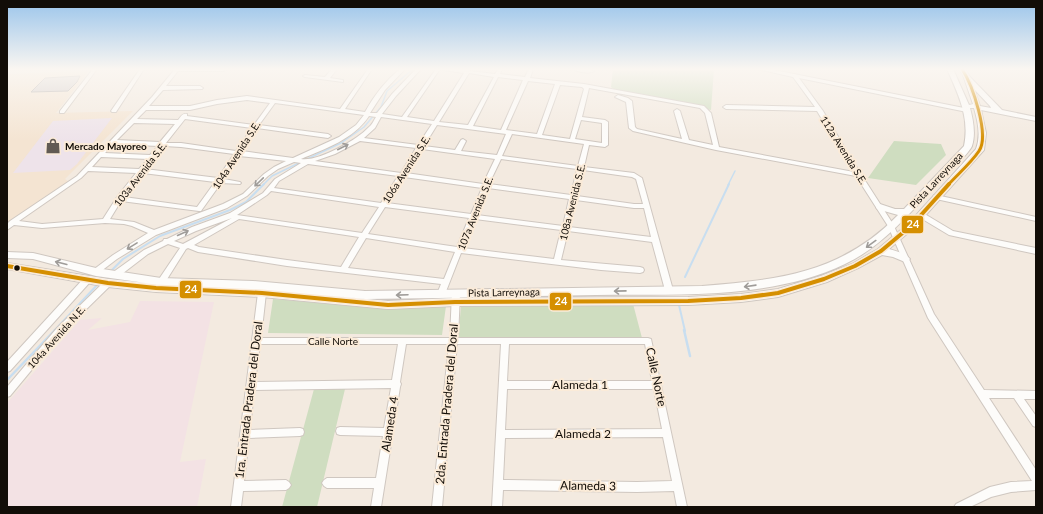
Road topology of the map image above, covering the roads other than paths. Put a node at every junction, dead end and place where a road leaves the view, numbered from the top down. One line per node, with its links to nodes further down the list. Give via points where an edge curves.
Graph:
1 (77, 93): 30 (street)
2 (126, 93): 28 (street)
3 (159, 93): 23 (street)
4 (354, 93): 27 (street)
5 (380, 93): 33 (street)
6 (396, 93): 34 (street)
7 (421, 93): 35 (street)
8 (454, 93): 40 (street, 106a Avenida S.E.)
9 (488, 93): 43 (street)
10 (521, 93): 44 (street, 107a Avenida S.E.)
11 (554, 93): 46 (street)
12 (584, 93): 36 (street)
13 (614, 93): 55 (street, via 702,108 708,113)
14 (807, 93): 26 (street, 112a Avenida S.E.)
15 (886, 93): 25 (street)
16 (895, 93): 25 (street)
17 (960, 93): 25 (main road, Pista Larreynaga)
18 (972, 93): 31 (main road, Pista Larreynaga)
19 (982, 93): 32 (main road)
20 (618, 97): 51 (street, via 629,101 632,128 635,130)
21 (273, 102): 24 (street, via 247,98); 27 (street); 42 (street, 104a Avenida S.E.)
22 (726, 107): 26 (street)
23 (145, 108): 24 (street); 39 (street)
24 (190, 108): 38 (street, 103a Avenida S.E.)
25 (967, 108): 31 (main road); 78 (main road, Pista Larreynaga, via 971,131 968,146)
26 (818, 109): 66 (street, 112a Avenida S.E.)
27 (342, 110): 33 (street)
28 (114, 111)
29 (677, 111): 51 (street)
30 (62, 112)
31 (980, 112): 32 (main road); 41 (main road); 71 (main road, Pista Larreynaga, via 984,140 980,150)
32 (1001, 112): 37 (main road)
33 (369, 114): 34 (street); 61 (street, via 343,137)
34 (378, 115): 35 (street); 47 (street, via 373,127)
35 (404, 118): 40 (street)
36 (578, 118): 49 (street); 52 (street, via 605,122 605,145)
37 (1036, 119)
38 (182, 120): 39 (street); 42 (street); 53 (street, 103a Avenida S.E.)
39 (132, 121): 50 (street)
40 (437, 122): 43 (street); 54 (street, 106a Avenida S.E.)
41 (1036, 123)
42 (254, 126): 45 (street); 57 (street, 104a Avenida S.E.)
43 (470, 127): 44 (street)
44 (506, 132): 46 (street); 60 (street, 107a Avenida S.E.)
45 (328, 136)
46 (539, 136): 49 (street)
47 (359, 139): 54 (street); 61 (street, one-way to 47, via 333,152)
48 (463, 141): 56 (street)
49 (572, 141): 52 (street)
50 (112, 142): 53 (street); 58 (street)
51 (686, 142): 55 (street)
52 (587, 143): 62 (street, 108a Avenida S.E.)
53 (163, 144): 57 (street); 59 (street, 103a Avenida S.E.)
54 (420, 147): 56 (street); 65 (street, 106a Avenida S.E.)
55 (716, 148): 66 (street)
56 (457, 152): 60 (street)
57 (238, 153): 61 (street); 67 (street, 104a Avenida S.E.)
58 (100, 155): 59 (street); 63 (street)
59 (153, 157): 64 (street, 103a Avenida S.E.)
60 (499, 158): 62 (street); 69 (street, 107a Avenida S.E.)
61 (299, 161): 65 (street); 70 (street); 87 (street, one-way to 87, via 266,175 245,195 225,206)
62 (580, 168): 73 (street, 108a Avenida S.E.); 75 (street, via 634,175 641,182)
63 (87, 169): 64 (street); 84 (street, via 72,183)
64 (142, 171): 67 (street); 72 (street, 103a Avenida S.E.)
65 (401, 175): 69 (street); 74 (street, 106a Avenida S.E.)
66 (859, 175): 76 (street, 112a Avenida S.E.)
67 (220, 180): 68 (street); 72 (street, 104a Avenida S.E., via 199,209)
68 (238, 183)
69 (485, 187): 73 (street); 81 (street, 107a Avenida S.E.)
70 (269, 189): 74 (street); 77 (street)
71 (936, 197): 79 (main road, Pista Larreynaga); 82 (street)
72 (119, 198): 83 (street, 103a Avenida S.E.)
73 (573, 198): 75 (street); 86 (street, 108a Avenida S.E.)
74 (382, 205): 81 (street); 88 (street, 106a Avenida S.E.)
75 (647, 206): 90 (street)
76 (880, 207): 78 (main road, via 894,212); 85 (street, 112a Avenida S.E.)
77 (243, 210): 80 (street); 91 (street, 104a Avenida N.E., one-way to 77)
78 (906, 212): 85 (main road, Pista Larreynaga)
79 (921, 215): 89 (main road, Pista Larreynaga); 95 (street, via 951,233)
80 (238, 216): 88 (street); 92 (street)
81 (473, 216): 86 (street); 93 (street, 107a Avenida S.E.)
82 (1036, 219)
83 (105, 222): 84 (street); 87 (street, via 134,224)
84 (9, 226)
85 (891, 226): 89 (street, 112a Avenida S.E.); 106 (main road, Pista Larreynaga, one-way to 106, via 883,236 860,252 804,276 736,288)
86 (565, 228): 90 (street); 98 (street, 108a Avenida S.E.)
87 (154, 233): 102 (street, one-way to 102, via 115,257)
88 (363, 236): 93 (street); 100 (street, 106a Avenida S.E.)
89 (897, 238): 94 (main road, Pista Larreynaga); 97 (street, 112a Avenida S.E.)
90 (655, 240): 106 (street)
91 (166, 241): 92 (street); 103 (street, 104a Avenida N.E., via 146,252)
92 (186, 246): 100 (street); 104 (street)
93 (460, 250): 98 (street); 105 (street, 107a Avenida S.E.)
94 (881, 251): 97 (main road); 109 (main road, Pista Larreynaga, via 824,279 778,293 741,298 688,301)
95 (1036, 251)
96 (7, 255): 102 (main road, Pista Larreynaga, one-way to 96, via 33,256)
97 (905, 259): 120 (street, 112a Avenida S.E., via 931,316)
98 (557, 261): 101 (street, via 600,268)
99 (7, 266): 102 (main road, Pista Larreynaga)
100 (343, 270): 105 (street)
101 (640, 270)
102 (94, 276): 103 (main road, Pista Larreynaga); 114 (street)
103 (110, 279): 104 (main road, Pista Larreynaga); 107 (main road, Pista Larreynaga, via 156,288); 119 (street, 104a Avenida N.E., via 60,330)
104 (161, 282): 108 (main road, Pista Larreynaga, one-way to 104, via 365,295 253,285)
105 (446, 282): 108 (street, 107a Avenida S.E.)
106 (669, 290): 109 (main road, Pista Larreynaga, one-way to 109)
107 (262, 293): 109 (main road, Pista Larreynaga, via 388,304); 110 (street, 1ra. Entrada Pradera del Doral)
108 (441, 294): 109 (main road, Pista Larreynaga)
109 (456, 297): 111 (street, 2da. Entrada Pradera del Doral)
110 (257, 341): 113 (street, Calle Norte); 118 (street, 1ra. Entrada Pradera del Doral)
111 (453, 341): 112 (street, Calle Norte); 113 (street, Calle Norte); 140 (street, 2da. Entrada Pradera del Doral)
112 (505, 341): 116 (street); 117 (street, Calle Norte, via 648,341)
113 (403, 342): 115 (street, Alameda 4)
114 (7, 368)
115 (397, 384): 118 (street); 126 (street, Alameda 4)
116 (503, 385): 117 (street, Alameda 1); 128 (street)
117 (658, 385): 129 (street, Calle Norte)
118 (252, 386): 127 (street, 1ra. Entrada Pradera del Doral)
119 (7, 393)
120 (982, 394): 121 (street); 130 (street, 112a Avenida S.E.)
121 (1016, 394): 122 (street); 123 (street)
122 (1036, 395)
123 (1036, 423)
124 (300, 432): 127 (street)
125 (340, 432): 126 (street)
126 (389, 432): 132 (street, Alameda 4)
127 (246, 434): 135 (street, 1ra. Entrada Pradera del Doral)
128 (500, 434): 129 (street, Alameda 2); 136 (street)
129 (667, 434): 137 (street, Calle Norte)
130 (1036, 478)
131 (327, 483): 132 (street)
132 (380, 483): 139 (street, Alameda 4)
133 (286, 485): 135 (street)
134 (1036, 485): 143 (street, via 990,492)
135 (238, 486): 138 (street, 1ra. Entrada Pradera del Doral)
136 (498, 486): 137 (street, Alameda 3); 141 (street)
137 (678, 486): 142 (street, Calle Norte)
138 (236, 507)
139 (376, 507)
140 (437, 507)
141 (497, 507)
142 (682, 507)
143 (959, 507)

